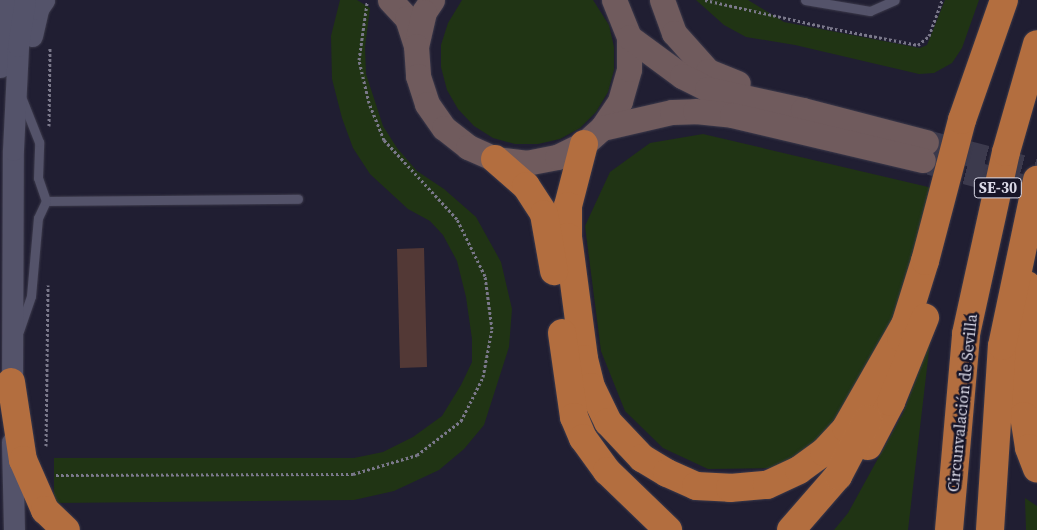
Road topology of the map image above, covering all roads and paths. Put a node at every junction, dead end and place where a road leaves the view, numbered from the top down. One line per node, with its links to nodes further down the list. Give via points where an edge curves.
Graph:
1 (7, 0): 19 (street)
2 (25, 0): 24 (street, via 18,46)
3 (44, 0): 20 (street, via 38,9 31,38)
4 (368, 0): 38 (path, via 359,60 369,103 384,140 457,218 485,276 492,329 483,377 461,421 417,455 353,474)
5 (390, 0): 18 (main road, via 407,18)
6 (432, 0): 18 (main road, via 424,12)
7 (614, 0): 15 (main road)
8 (662, 0): 21 (main road, via 674,33 708,71)
9 (705, 0): 12 (path, via 918,45 928,36)
10 (805, 0): 11 (lane, via 870,11)
11 (895, 0)
12 (942, 0)
13 (1004, 0): 31 (highway, via 962,120)
14 (1018, 0): 44 (highway, via 979,123 921,330 891,402 849,483)
15 (629, 36): 21 (main road, via 682,76 707,89); 23 (main road, via 630,69 620,101)
16 (50, 43): 22 (path)
17 (1037, 44): 32 (highway, Circunvalación de Sevilla / SE-30, via 1006,152)
18 (416, 46): 25 (main road, via 418,76 427,104 452,135 468,147)
19 (0, 67)
20 (22, 99): 24 (street); 28 (lane, via 38,142 38,178)
21 (803, 110): 23 (main road, via 924,151 695,111 672,112)
22 (49, 135)
23 (593, 136): 25 (main road, via 557,157 526,163); 31 (highway, via 568,206 568,237 584,359 591,387 608,422 642,458 667,473 696,486 730,488 767,484 799,470 824,452 846,428)
24 (14, 150): 33 (street)
25 (495, 159): 34 (highway, via 526,186 544,214)
26 (1037, 180): 29 (highway, Circunvalación de Sevilla / SE-30)
27 (298, 199): 28 (lane)
28 (46, 201): 33 (lane, via 38,218 31,296)
29 (1028, 214): 37 (highway, via 1024,416 1029,448); 47 (highway, Circunvalación de Sevilla / SE-30, via 1002,346)
30 (48, 278): 36 (path)
31 (907, 321): 43 (highway, via 875,405 838,476)
32 (966, 334): 45 (highway); 46 (highway, Circunvalación de Sevilla / SE-30)
33 (12, 355): 35 (street)
34 (568, 378): 41 (highway, via 574,417 583,438 607,471); 42 (highway, via 582,412 613,460)
35 (11, 382): 39 (street); 40 (highway, via 23,460 45,510)
36 (46, 455)
37 (1037, 469)
38 (46, 475)
39 (14, 530)
40 (66, 530)
41 (668, 530)
42 (683, 530)
43 (791, 530)
44 (817, 530)
45 (930, 530)
46 (949, 530)
47 (990, 530)

